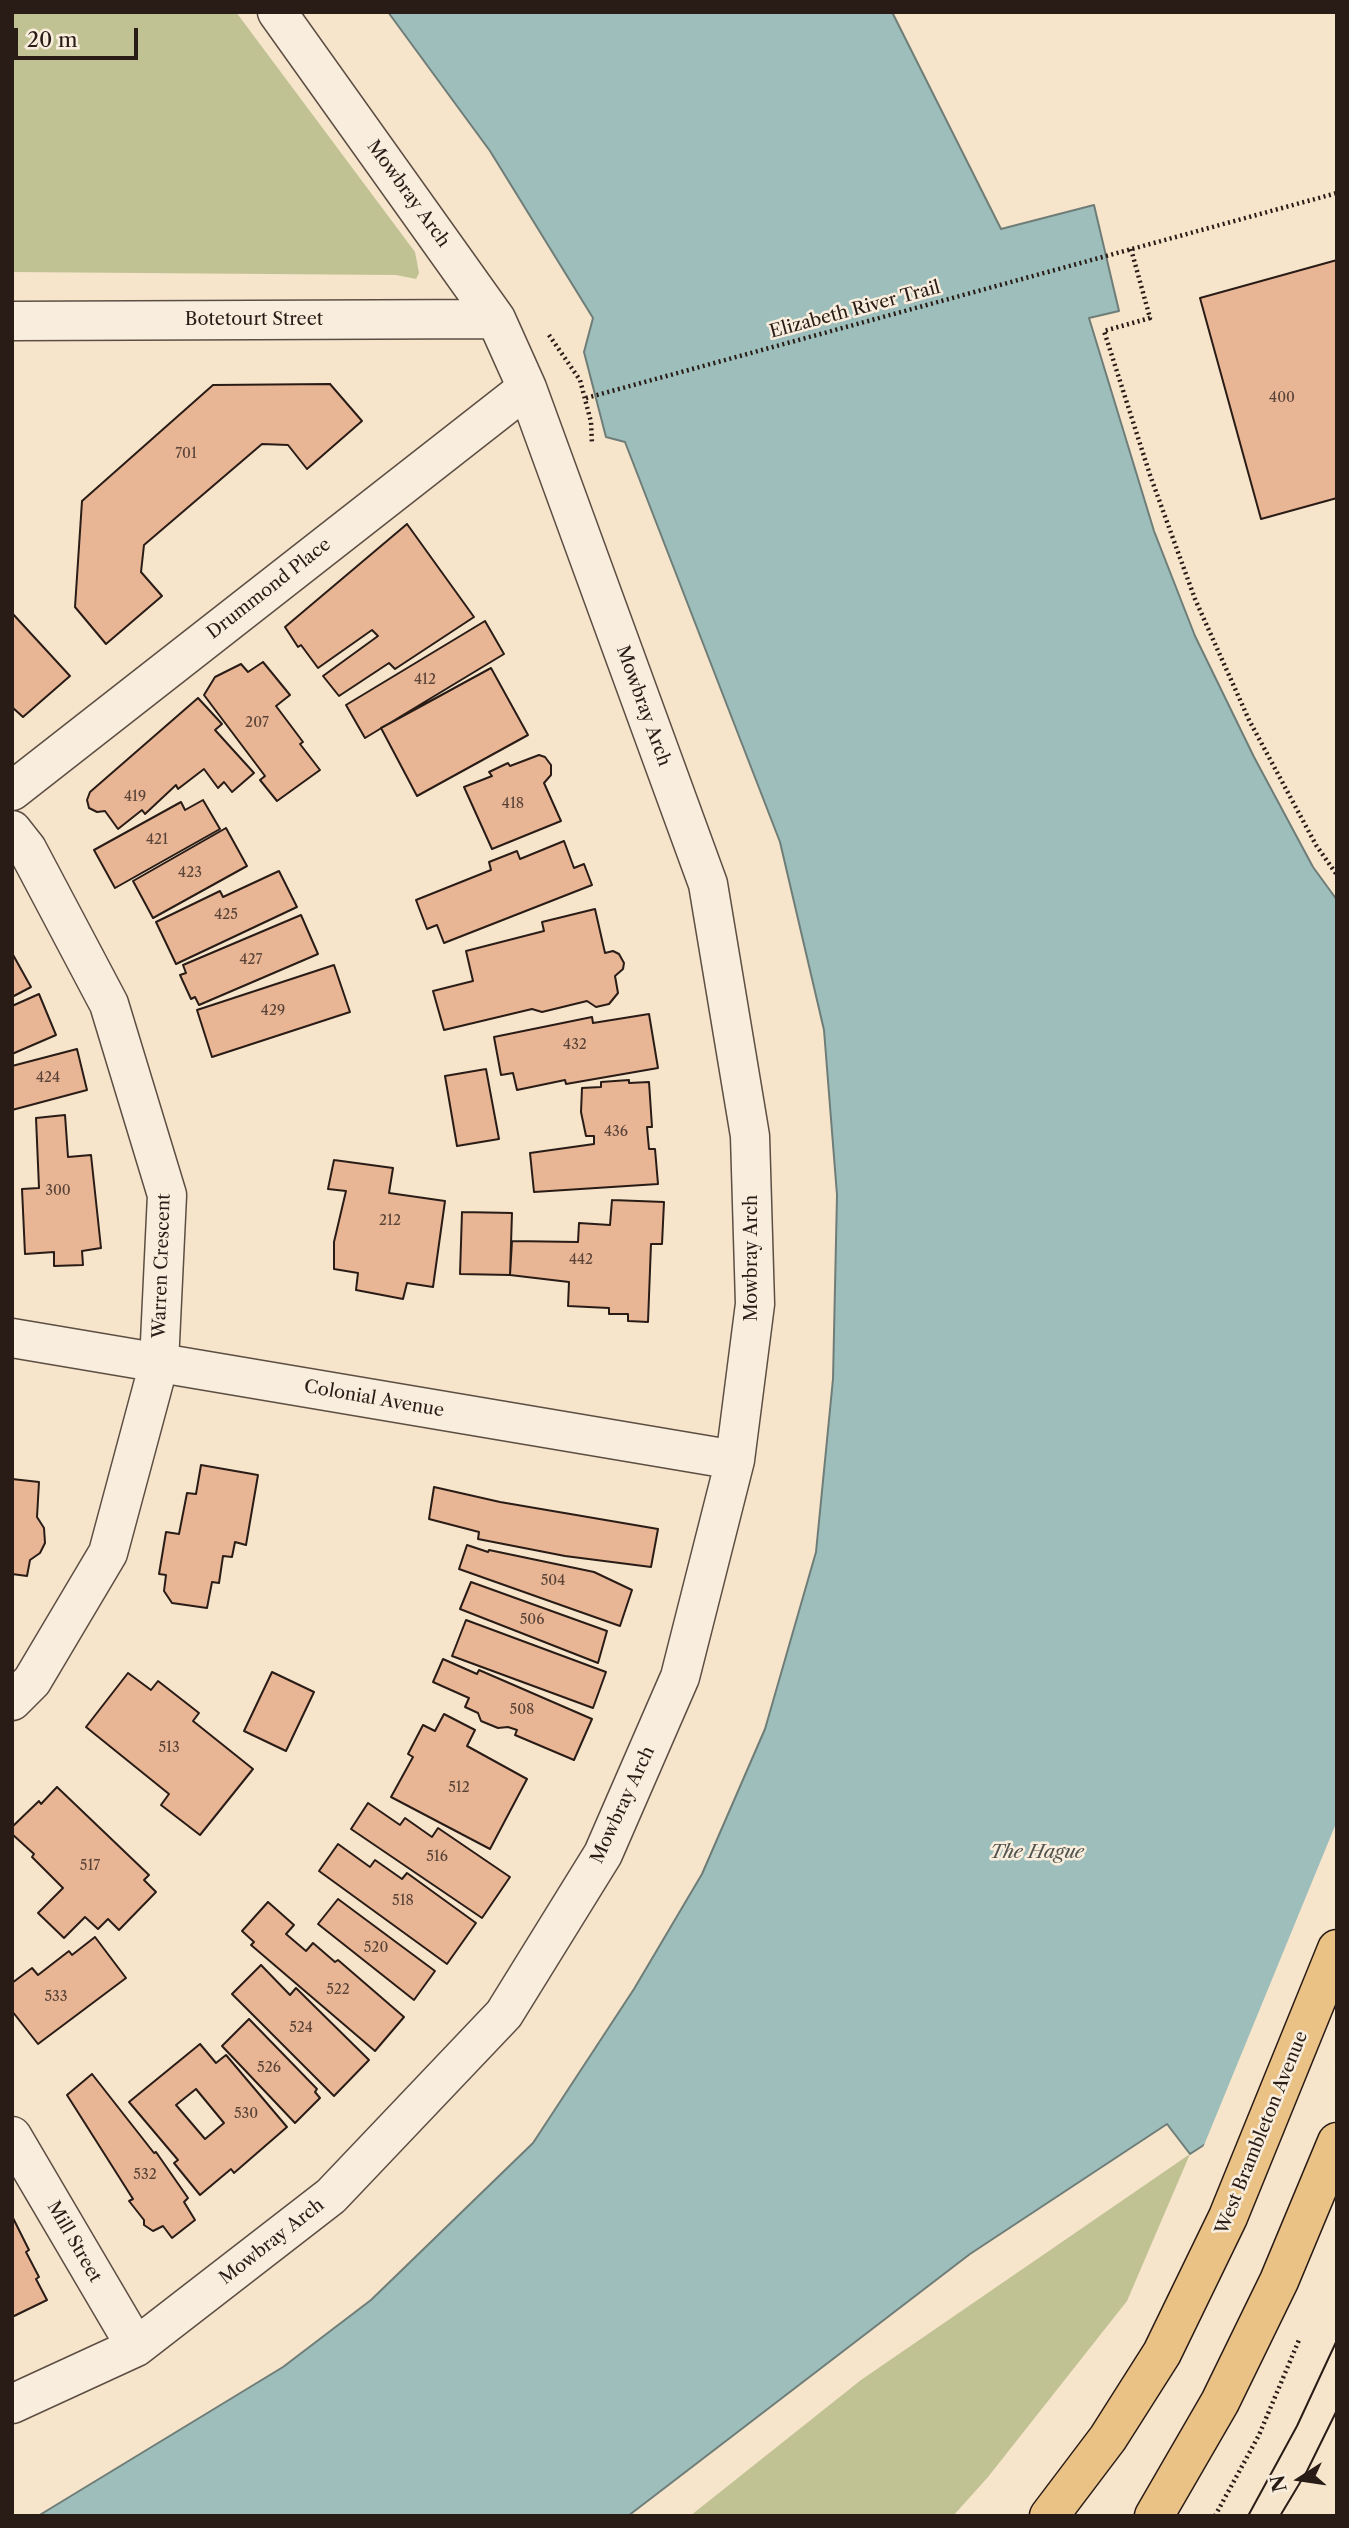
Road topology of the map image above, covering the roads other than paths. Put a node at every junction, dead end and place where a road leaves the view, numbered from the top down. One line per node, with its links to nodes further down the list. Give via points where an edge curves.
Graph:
1 (277, 12): 2 (street, Mowbray Arch)
2 (496, 319): 3 (street, Botetourt Street); 4 (street, Mowbray Arch)
3 (12, 321)
4 (527, 388): 5 (street, Drummond Place); 9 (street, Mowbray Arch, via 708,884 750,1136 755,1304)
5 (12, 791)
6 (12, 830): 8 (street, Warren Crescent, via 27,849 109,1004 167,1195)
7 (12, 1338): 8 (street, Colonial Avenue)
8 (159, 1363): 9 (street, Colonial Avenue); 10 (street, Warren Crescent, via 107,1553 32,1681)
9 (736, 1460): 14 (street, Mowbray Arch, via 680,1677 603,1854 504,2014 331,2196)
10 (12, 1701)
11 (1337, 1950): 16 (main road, West Brambleton Avenue, via 1228,2217 1162,2353 1138,2395)
12 (12, 2136): 14 (street, Mill Street)
13 (1337, 2143): 17 (main road, via 1279,2281 1220,2402)
14 (136, 2347): 15 (street, Mowbray Arch)
15 (12, 2404)
16 (1049, 2516)
17 (1154, 2516)

